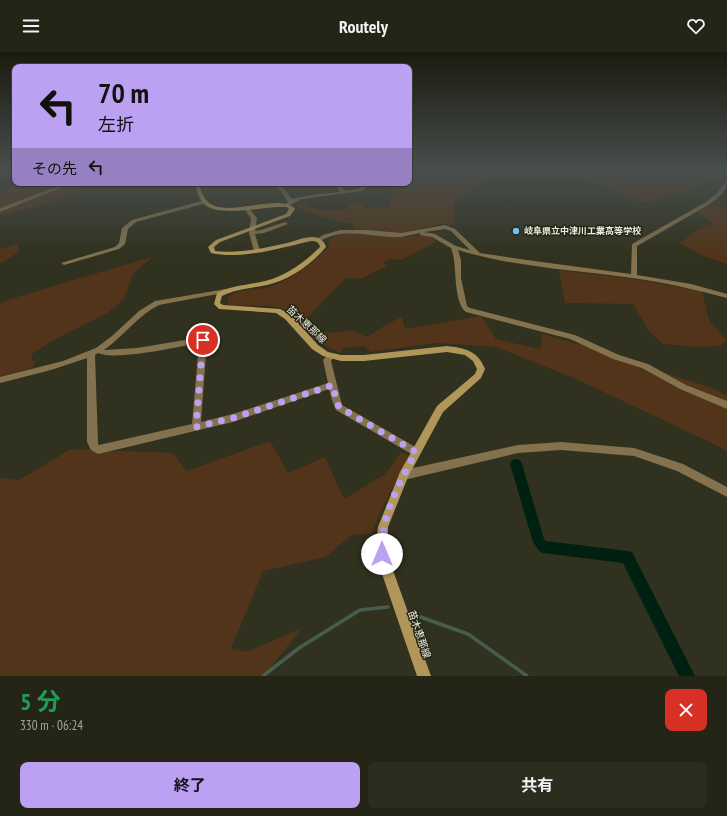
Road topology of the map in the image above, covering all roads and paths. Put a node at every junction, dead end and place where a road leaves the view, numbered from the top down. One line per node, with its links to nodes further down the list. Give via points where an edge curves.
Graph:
1 (29, 199): 9 (street)
2 (204, 199): 6 (main road)
3 (286, 199): 7 (street)
4 (307, 199): 7 (street)
5 (713, 199): 18 (street, via 634,244)
6 (205, 202): 8 (main road, via 218,208); 17 (street, via 134,221 125,228 122,244 116,248)
7 (288, 203): 8 (main road); 11 (main road, via 292,209 288,214)
8 (246, 208): 11 (street, via 254,218)
9 (0, 210)
10 (285, 224): 11 (street, via 262,232)
11 (252, 231): 15 (street); 15 (main road, via 218,241 213,244 211,250 218,254)
12 (401, 235): 13 (street, via 340,232); 14 (street, via 429,234); 16 (street, via 450,228)
13 (318, 240): 15 (main road); 19 (main road, via 322,242 322,249 283,278 267,284)
14 (454, 247): 16 (street); 25 (street, via 458,256 458,276 464,307 468,310 572,337 616,357 645,366 683,387)
15 (257, 251)
16 (478, 254): 18 (street)
17 (64, 263)
18 (634, 276): 20 (street, via 691,286)
19 (226, 291): 21 (street, via 147,307 111,341); 22 (main road, 苗木恵那線, via 217,300 221,307 278,311 288,317 309,342)
20 (727, 296)
21 (95, 351): 23 (street); 26 (street, via 137,351 203,340); 26 (street, via 92,442 94,447 98,450)
22 (331, 356): 24 (street, via 327,360); 27 (main road, 苗木恵那線, via 354,358 447,349 460,350 480,363 478,376 440,409)
23 (0, 380)
24 (333, 385): 26 (street, via 233,418); 27 (street, via 339,407)
25 (727, 405)
26 (196, 427)
27 (416, 452): 28 (main road, 苗木恵那線)
28 (404, 475): 29 (street, via 518,449 561,446 601,448 640,454 680,467); 30 (main road, 苗木恵那線, via 383,526 382,554)
29 (727, 492)
30 (424, 676)

